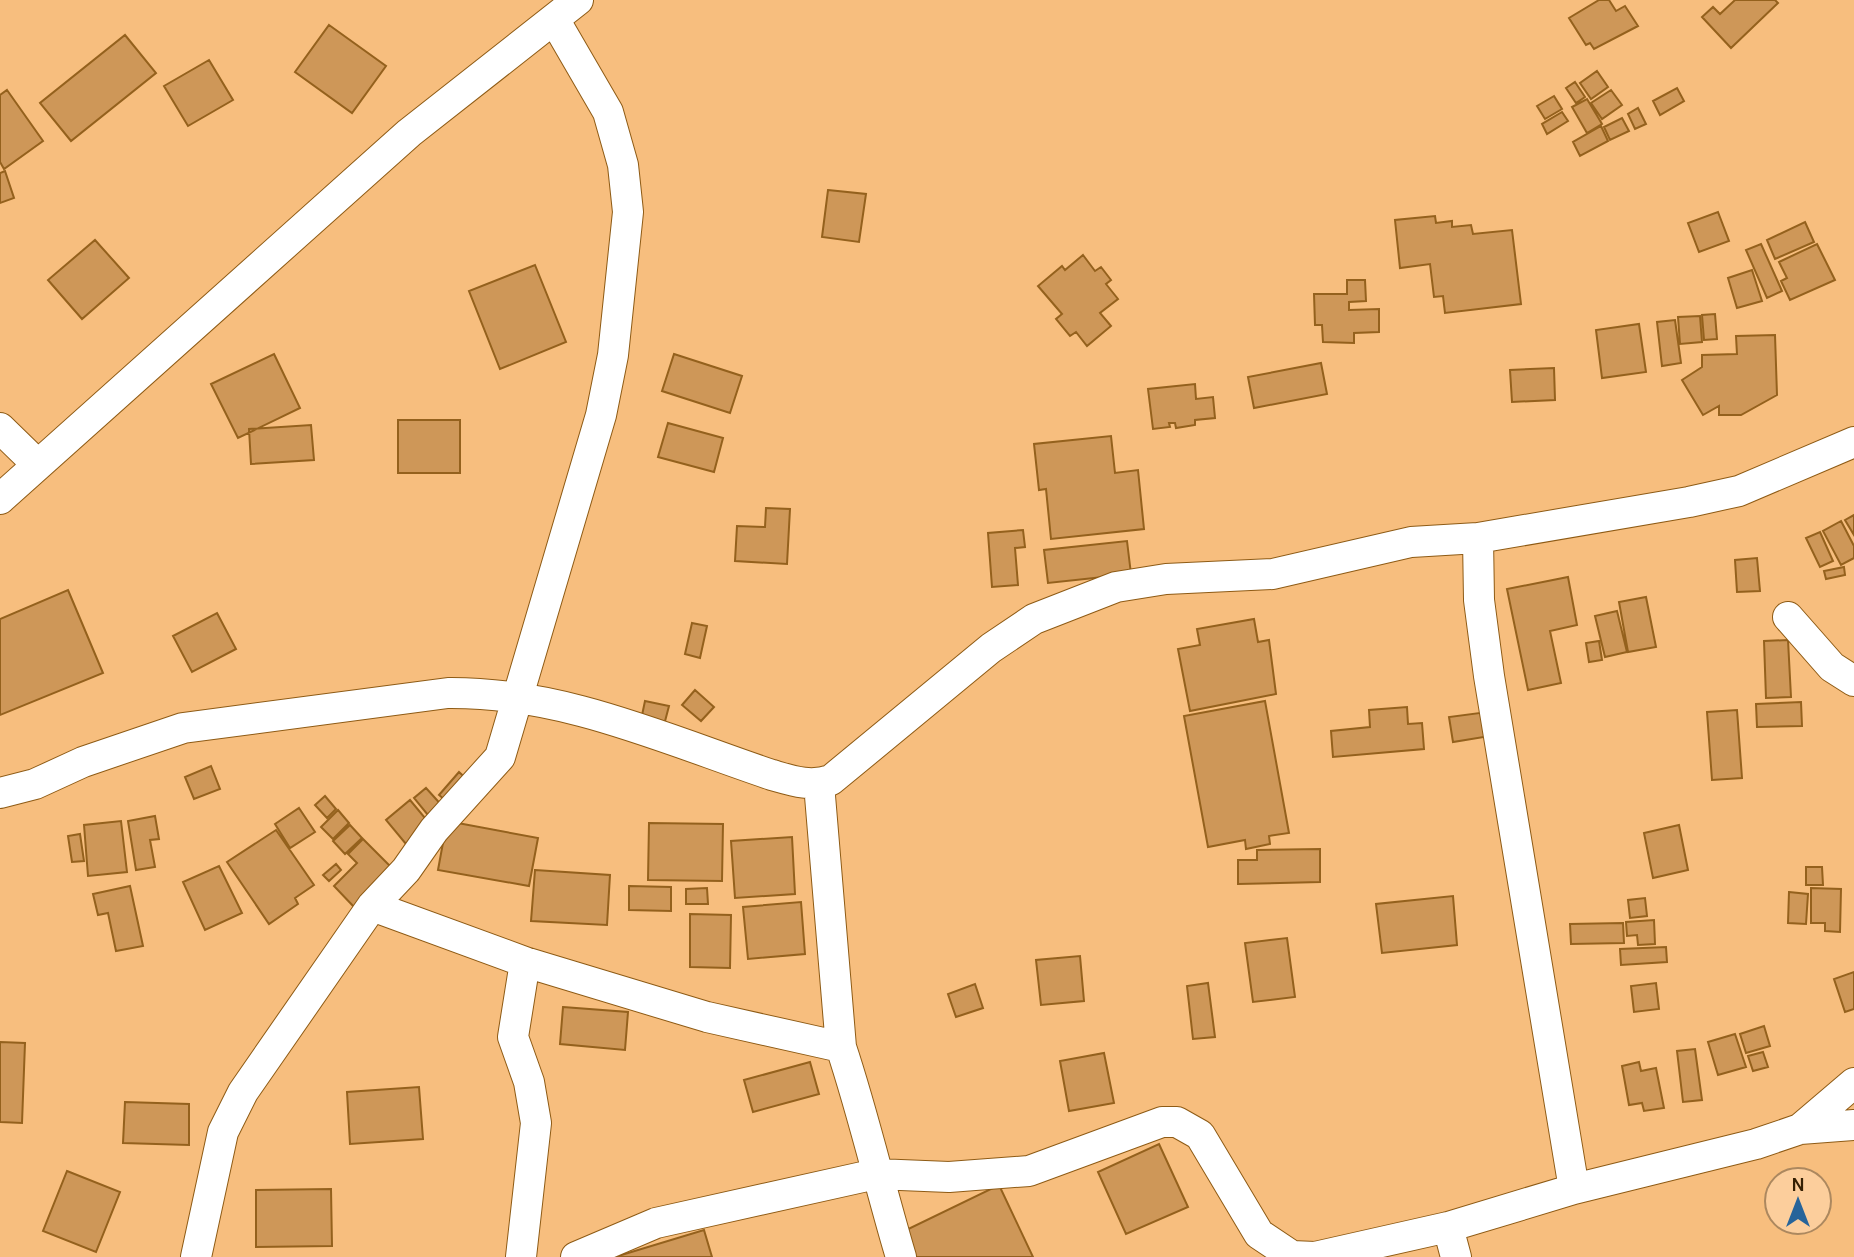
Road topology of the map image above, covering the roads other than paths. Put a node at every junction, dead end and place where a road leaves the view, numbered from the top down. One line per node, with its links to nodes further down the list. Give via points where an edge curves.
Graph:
1 (578, 0): 2 (street)
2 (554, 19): 5 (street, via 409,133); 10 (street, via 608,112 623,165 628,212 613,355 601,415)
3 (0, 428): 5 (street)
4 (1854, 442): 7 (street, via 1739,491)
5 (38, 465): 6 (street)
6 (0, 499)
7 (1478, 538): 11 (street, via 1411,542 1273,574 1166,579 1116,587 1074,601 1034,619 991,648 875,746); 20 (street, via 1479,600 1489,676)
8 (1788, 617): 9 (street, via 1832,667)
9 (1854, 681)
10 (518, 697): 11 (street, via 576,707 772,775); 12 (street, via 448,693 183,728); 13 (street, via 500,757)
11 (819, 784): 15 (street)
12 (0, 793)
13 (372, 906): 14 (street); 22 (street, via 243,1092 223,1132)
14 (525, 962): 15 (street, via 707,1017); 23 (street, via 513,1037 530,1082 536,1123)
15 (841, 1047): 19 (street)
16 (1854, 1083): 18 (street)
17 (1854, 1125): 18 (street)
18 (1800, 1129): 20 (street)
19 (876, 1174): 24 (street, via 656,1223); 25 (street); 26 (street, via 949,1177 1028,1171 1161,1122 1177,1122 1200,1135 1259,1234)
20 (1574, 1188): 21 (street)
21 (1448, 1227): 26 (street, via 1341,1253); 27 (street)
22 (196, 1257)
23 (521, 1257)
24 (576, 1257)
25 (901, 1257)
26 (1292, 1257)
27 (1457, 1257)

